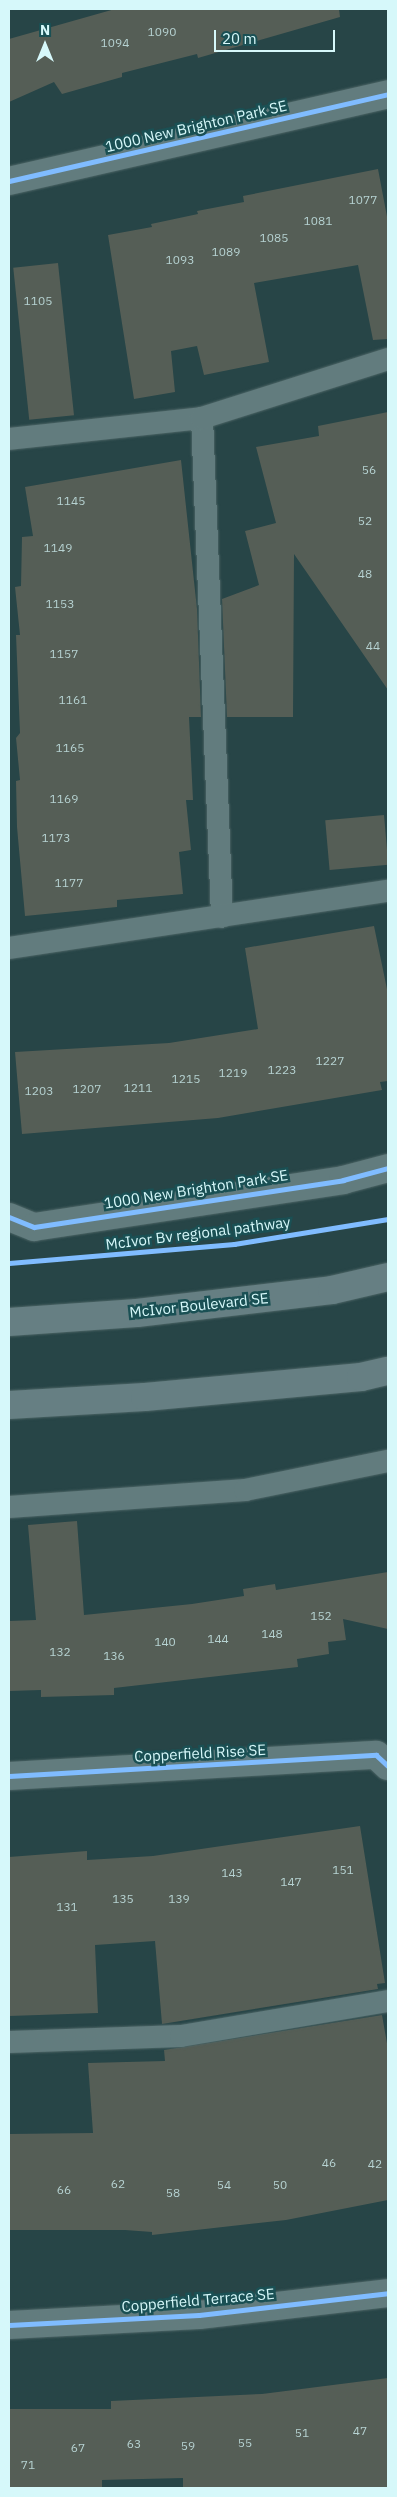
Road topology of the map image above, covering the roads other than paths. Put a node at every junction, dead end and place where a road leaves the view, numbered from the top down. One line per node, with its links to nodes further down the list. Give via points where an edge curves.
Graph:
1 (388, 94): 2 (street, 1000 New Brighton Park SE)
2 (9, 181)
3 (388, 360): 4 (lane)
4 (202, 418): 5 (lane); 7 (lane)
5 (9, 439)
6 (388, 891): 7 (lane)
7 (222, 917): 8 (lane)
8 (9, 948)
9 (388, 1168): 10 (street, 1000 New Brighton Park SE, via 343,1180 34,1226)
10 (9, 1217)
11 (388, 1276): 12 (main road, McIvor Boulevard SE, via 332,1290 137,1313)
12 (9, 1322)
13 (388, 1370): 14 (main road, via 361,1377 145,1397)
14 (9, 1405)
15 (388, 1461): 16 (lane, via 245,1490)
16 (9, 1507)
17 (388, 1766): 18 (street, Copperfield Rise SE, via 376,1755)
18 (9, 1776)
19 (388, 2001): 20 (lane, via 181,2036)
20 (9, 2042)
21 (388, 2293): 22 (street, Copperfield Terrace SE, via 199,2315)
22 (9, 2325)

